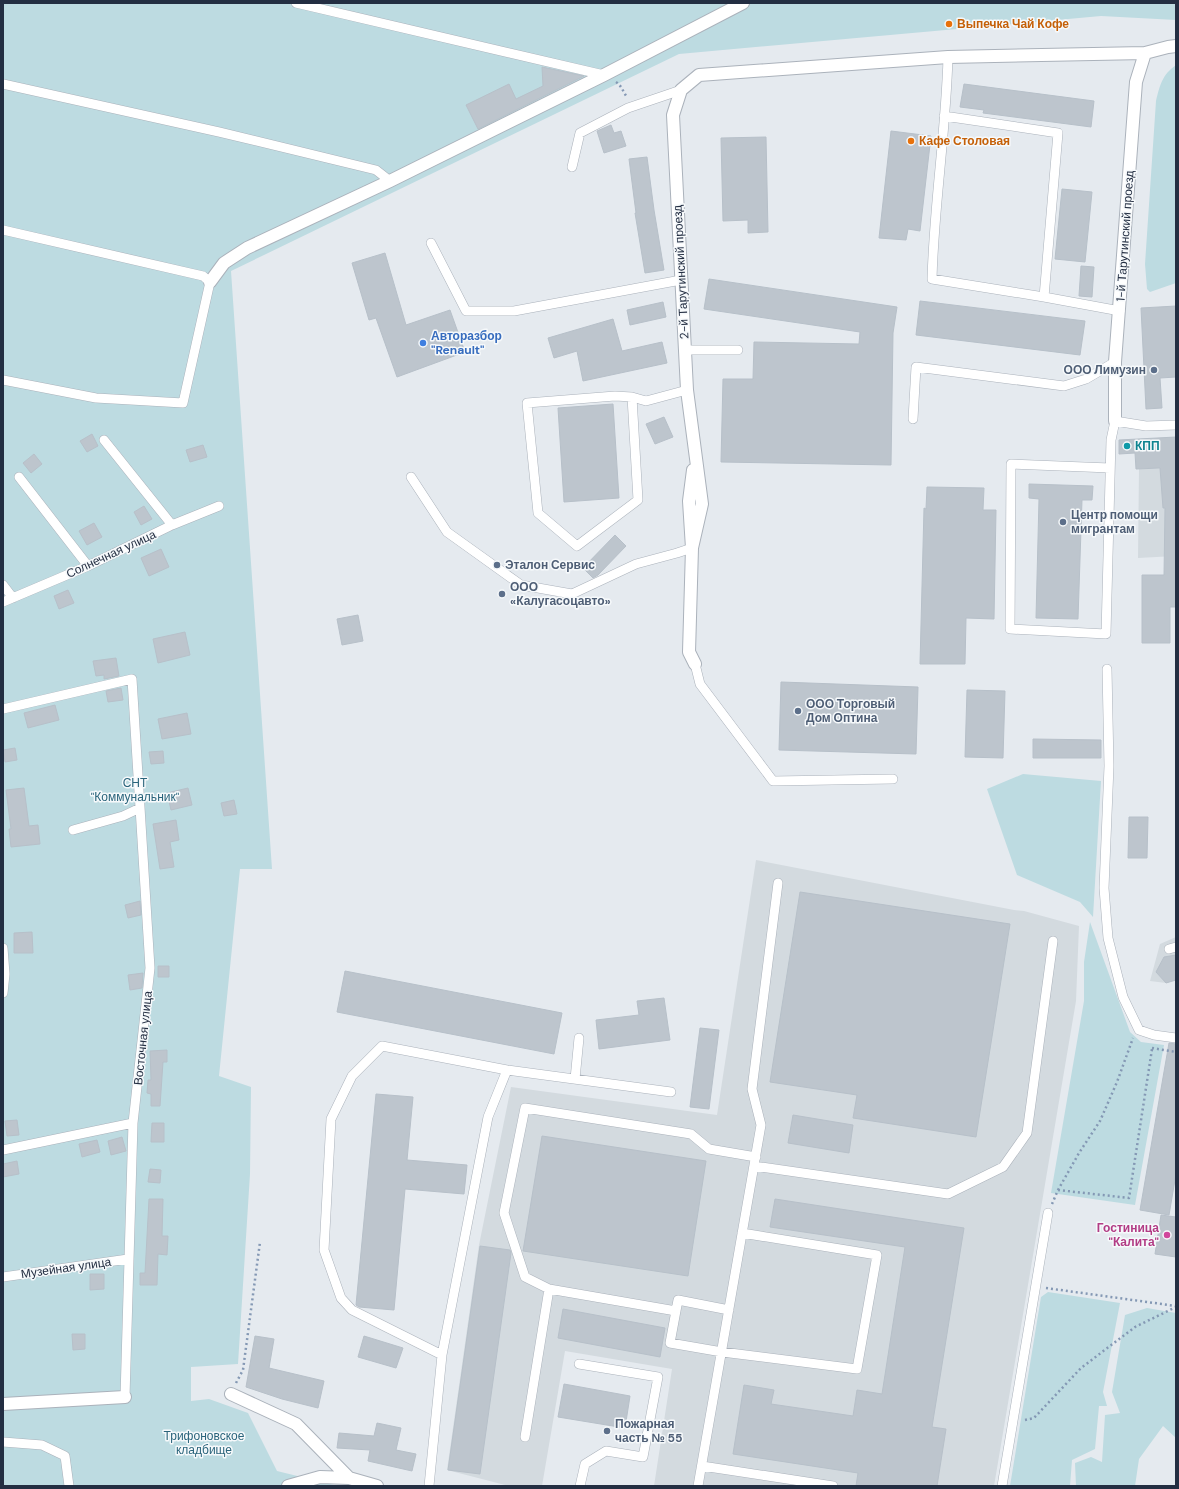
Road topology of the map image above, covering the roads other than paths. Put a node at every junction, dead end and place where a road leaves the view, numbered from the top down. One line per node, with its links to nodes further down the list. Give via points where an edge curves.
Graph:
1 (296, 3): 6 (lane)
2 (743, 3): 6 (street)
3 (1176, 46): 4 (street)
4 (1145, 53): 5 (street); 17 (street, 1-й Тарутинский проезд, via 1136,82)
5 (948, 57): 8 (street, via 699,75); 9 (lane)
6 (604, 75): 11 (street)
7 (3, 84): 11 (lane, via 376,170)
8 (681, 90): 10 (lane, via 628,108 580,133); 14 (street, 2-й Тарутинский проезд, via 673,115)
9 (944, 116): 16 (lane, via 932,279); 16 (lane, via 1058,133)
10 (572, 167)
11 (390, 181): 15 (street, via 246,248 224,263)
12 (3, 230): 15 (lane, via 203,276)
13 (431, 243): 14 (lane, via 466,311 514,311)
14 (681, 280): 18 (street, 2-й Тарутинский проезд)
15 (210, 282): 21 (lane, via 182,403 96,398)
16 (1044, 296): 17 (lane)
17 (1120, 311): 20 (street, 1-й Тарутинский проезд)
18 (685, 350): 19 (lane); 22 (street, 2-й Тарутинский проезд)
19 (738, 350)
20 (1115, 362): 24 (lane, via 1086,379 1064,386 916,367); 25 (street, 1-й Тарутинский проезд)
21 (3, 380)
22 (687, 390): 23 (lane, via 646,401); 33 (street, 2-й Тарутинский проезд, via 702,504)
23 (632, 397): 23 (lane, via 615,396 527,404 538,513 577,546 638,500)
24 (913, 419)
25 (1115, 421): 26 (lane, via 1146,426); 28 (lane)
26 (1176, 425)
27 (104, 440): 32 (lane)
28 (1110, 468): 28 (lane, via 1106,634 1010,629 1011,464)
29 (19, 477): 34 (lane)
30 (411, 477): 33 (lane, via 447,532 521,585 572,594 636,564)
31 (219, 506): 32 (lane, Солнечная улица)
32 (172, 525): 34 (lane, Солнечная улица)
33 (692, 548): 38 (street, 2-й Тарутинский проезд, via 689,652)
34 (88, 566): 36 (lane, Солнечная улица)
35 (3, 585): 36 (lane)
36 (13, 598): 37 (lane, Солнечная улица)
37 (3, 602)
38 (695, 664): 41 (lane, via 700,684 773,781)
39 (1107, 668): 49 (lane, via 1109,766 1104,888 1108,938 1123,997 1139,1030)
40 (3, 709): 42 (lane, Восточная улица, via 132,679)
41 (893, 779)
42 (140, 808): 43 (lane, via 123,816); 53 (lane, Восточная улица, via 150,968)
43 (73, 830)
44 (778, 883): 55 (lane, via 752,1089 761,1124)
45 (1054, 941): 55 (lane, via 1027,1133 1003,1167 948,1194)
46 (3, 948): 47 (lane)
47 (3, 993)
48 (579, 1038): 51 (lane)
49 (1176, 1038)
50 (507, 1070): 51 (lane); 64 (lane, via 488,1117); 64 (lane, via 382,1046 352,1076 331,1119 324,1250 341,1298 352,1310)
51 (575, 1079): 52 (lane)
52 (671, 1092)
53 (133, 1123): 54 (lane); 58 (lane, Восточная улица)
54 (3, 1150)
55 (755, 1161): 57 (lane); 60 (lane, via 709,1149 690,1134 525,1108 504,1213 525,1277)
56 (1048, 1213): 80 (lane)
57 (742, 1233): 61 (lane); 63 (lane, via 877,1255 876,1263 857,1369)
58 (128, 1259): 59 (lane, Музейная улица); 67 (lane, Восточная улица)
59 (3, 1277)
60 (549, 1289): 62 (lane); 69 (lane)
61 (729, 1310): 62 (lane, via 678,1300); 63 (lane)
62 (676, 1311): 63 (lane, via 670,1342)
63 (722, 1352): 71 (lane)
64 (442, 1355): 76 (lane)
65 (579, 1364): 77 (lane, via 658,1377 643,1457 606,1451 585,1464)
66 (230, 1394): 72 (street, via 296,1424)
67 (125, 1397): 68 (street)
68 (3, 1404)
69 (525, 1437)
70 (3, 1442): 73 (lane, via 42,1445 65,1456)
71 (702, 1466): 78 (lane); 79 (lane)
72 (349, 1478): 74 (street, via 320,1477); 75 (street)
73 (69, 1486)
74 (288, 1486)
75 (377, 1486)
76 (430, 1486)
77 (580, 1486)
78 (698, 1486)
79 (833, 1486)
80 (1002, 1486)

